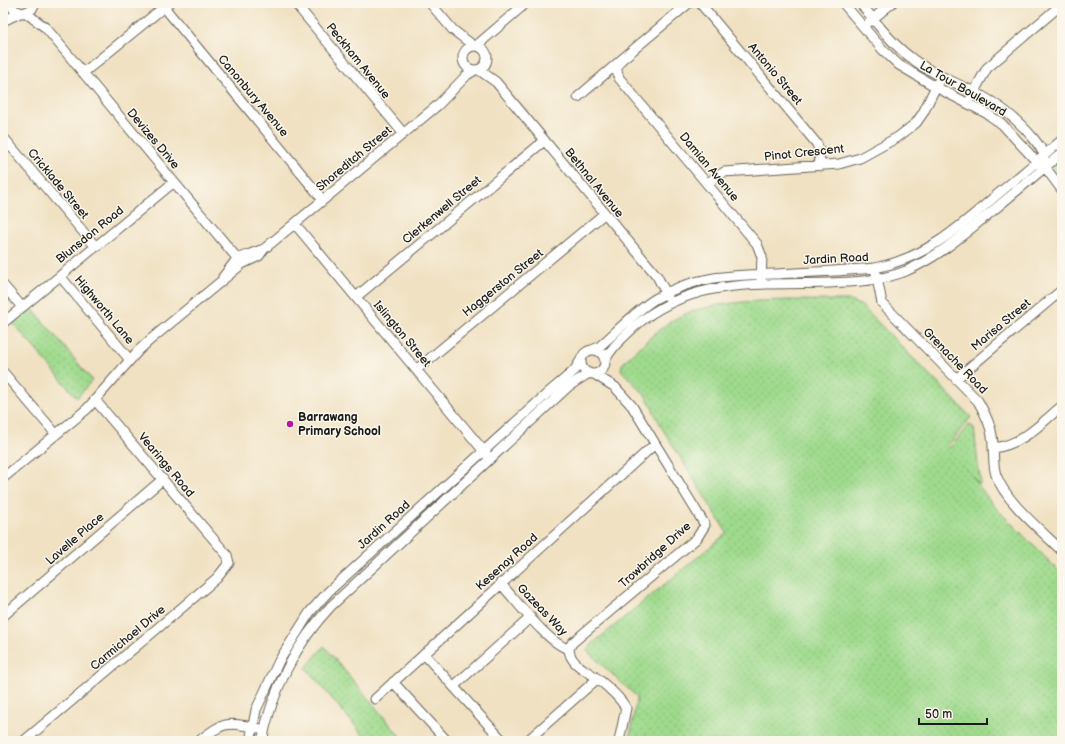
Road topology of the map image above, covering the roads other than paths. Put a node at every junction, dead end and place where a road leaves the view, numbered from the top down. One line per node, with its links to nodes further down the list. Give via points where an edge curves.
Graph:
1 (10, 3): 13 (street, Devizes Drive, via 14,10); 14 (street)
2 (36, 3): 13 (street, via 32,9); 18 (street, Devizes Drive)
3 (295, 3): 34 (street, Peckham Avenue)
4 (430, 3): 19 (street)
5 (526, 3): 20 (street)
6 (689, 3): 24 (street)
7 (700, 3): 41 (street, Antonio Street, via 817,144)
8 (843, 3): 17 (street, La Tour Boulevard)
9 (860, 3): 15 (street, La Tour Boulevard)
10 (892, 3): 15 (street)
11 (1062, 4): 31 (street, via 987,68)
12 (166, 5): 26 (street); 46 (street, Canonbury Avenue)
13 (23, 13): 16 (street); 18 (street, Devizes Drive)
14 (3, 14)
15 (873, 19): 17 (street); 27 (street, La Tour Boulevard, via 911,58)
16 (3, 21)
17 (863, 27): 30 (street, La Tour Boulevard, via 899,64)
18 (46, 28): 26 (street, Devizes Drive)
19 (453, 30): 21 (street); 23 (street)
20 (495, 30): 21 (street); 22 (street, via 488,41)
21 (475, 46): 22 (street, via 482,48); 23 (street, via 467,49)
22 (487, 56): 25 (street, via 485,65); 28 (street, Bethnal Avenue)
23 (463, 58): 25 (street, via 468,68); 29 (street, Shoreditch Street)
24 (621, 60): 32 (street); 44 (street, Damian Avenue, via 616,72 619,78)
25 (477, 70): 28 (street, Bethnal Avenue); 29 (street, Shoreditch Street)
26 (83, 73): 43 (street, Devizes Drive)
27 (941, 76): 30 (street, Pinot Crescent); 31 (street, La Tour Boulevard)
28 (496, 82): 37 (street, Bethnal Avenue)
29 (457, 84): 34 (street, Shoreditch Street, via 438,105)
30 (936, 87): 33 (street, La Tour Boulevard); 41 (street, Pinot Crescent, via 923,114 898,137 860,158)
31 (974, 92): 33 (street); 39 (street, La Tour Boulevard, via 1018,122)
32 (578, 97)
33 (968, 104): 40 (street, La Tour Boulevard, via 1002,124)
34 (403, 134): 46 (street, Shoreditch Street)
35 (3, 137): 49 (street, Cricklade Street)
36 (1062, 140): 39 (street, Jardin Road)
37 (544, 141): 47 (street, Bethnal Avenue); 59 (street, Clerkenwell Street)
38 (1062, 153): 42 (street, Jardin Road)
39 (1045, 155): 40 (street, Jardin Road); 42 (street)
40 (1037, 162): 42 (street, La Tour Boulevard); 51 (street, Jardin Road, via 937,243 897,264)
41 (820, 166): 44 (street, Pinot Crescent, via 724,172)
42 (1045, 167): 45 (street); 54 (street, Jardin Road, via 934,257 905,271)
43 (174, 182): 49 (street, Blunsdon Road); 50 (street, Devizes Drive)
44 (707, 183): 52 (street, Damian Avenue, via 760,249)
45 (1062, 190)
46 (324, 200): 48 (street, Shoreditch Street)
47 (604, 214): 58 (street, Bethnal Avenue, via 657,276); 67 (street, Haggerston Street)
48 (295, 224): 50 (street, Shoreditch Street, via 259,256); 59 (street, Islington Street)
49 (96, 247): 53 (street, Blunsdon Road)
50 (239, 262): 64 (street, Shoreditch Street, via 219,283 150,340)
51 (875, 268): 52 (street, Jardin Road); 54 (street, Grenache Road)
52 (761, 274): 56 (street, Damian Avenue); 58 (street, Jardin Road, via 709,278)
53 (60, 276): 61 (street, Blunsdon Road); 64 (street, Highworth Lane)
54 (877, 279): 56 (street, Jardin Road); 70 (street, Grenache Road, via 882,303)
55 (3, 285): 61 (street)
56 (760, 285): 60 (street, Jardin Road, via 718,287 694,292)
57 (1062, 290): 70 (street, Marisa Street)
58 (666, 293): 60 (street, Bethnal Avenue); 63 (street, Jardin Road, via 643,306)
59 (356, 297): 67 (street, Islington Street)
60 (670, 302): 66 (street, Jardin Road, via 634,327 612,347)
61 (22, 307): 62 (street, Blunsdon Road)
62 (3, 323)
63 (592, 350): 65 (street, via 585,353); 66 (street, via 599,352)
64 (130, 360): 72 (street, Shoreditch Street)
65 (581, 360): 69 (street, via 582,366); 77 (street, Jardin Road, via 574,372)
66 (604, 363): 69 (street, via 600,371); 71 (street, Trowbridge Drive)
67 (416, 370): 77 (street, Islington Street)
68 (3, 372): 74 (street)
69 (592, 373): 71 (street, Trowbridge Drive); 78 (street, Jardin Road, via 569,386)
70 (956, 379): 76 (street, Grenache Road, via 978,401 989,420)
71 (615, 387): 75 (street, Trowbridge Drive, via 632,406)
72 (95, 400): 74 (street, Shoreditch Street); 80 (street, Vearings Road)
73 (1062, 406): 76 (street, via 1021,440)
74 (55, 434): 79 (street, Shoreditch Street)
75 (655, 444): 83 (street, Kesenay Road); 86 (street, Trowbridge Drive, via 705,525 697,538 572,643)
76 (994, 448): 81 (street, Grenache Road, via 995,474 1000,485 1010,499)
77 (483, 451): 78 (street, Islington Street); 92 (street, Jardin Road, via 329,591 310,612 279,661 256,710)
78 (490, 459): 93 (street, Jardin Road, via 314,624 290,662)
79 (3, 478)
80 (163, 479): 82 (street, Vearings Road); 84 (street, Lavelle Place)
81 (1060, 545)
82 (219, 546): 94 (street, Carmichael Drive, via 227,555 229,563 217,578)
83 (500, 583): 85 (street, Gazeas Way); 87 (street, Kesenay Road)
84 (3, 616)
85 (531, 617): 86 (street, Gazeas Way, via 558,645); 90 (street)
86 (569, 649): 88 (street, via 571,658)
87 (424, 654): 89 (street, Kesenay Road); 90 (street)
88 (597, 679): 100 (street); 101 (street, via 621,700 626,708)
89 (394, 682): 91 (street, Kesenay Road); 98 (street)
90 (454, 686): 99 (street)
91 (375, 699)
92 (253, 727): 93 (street); 95 (street, via 232,723 216,727); 96 (street, Jardin Road)
93 (264, 730): 97 (street, Jardin Road)
94 (24, 741)
95 (199, 741)
96 (250, 741)
97 (262, 741)
98 (447, 741)
99 (503, 741)
100 (527, 741)
101 (619, 741)

